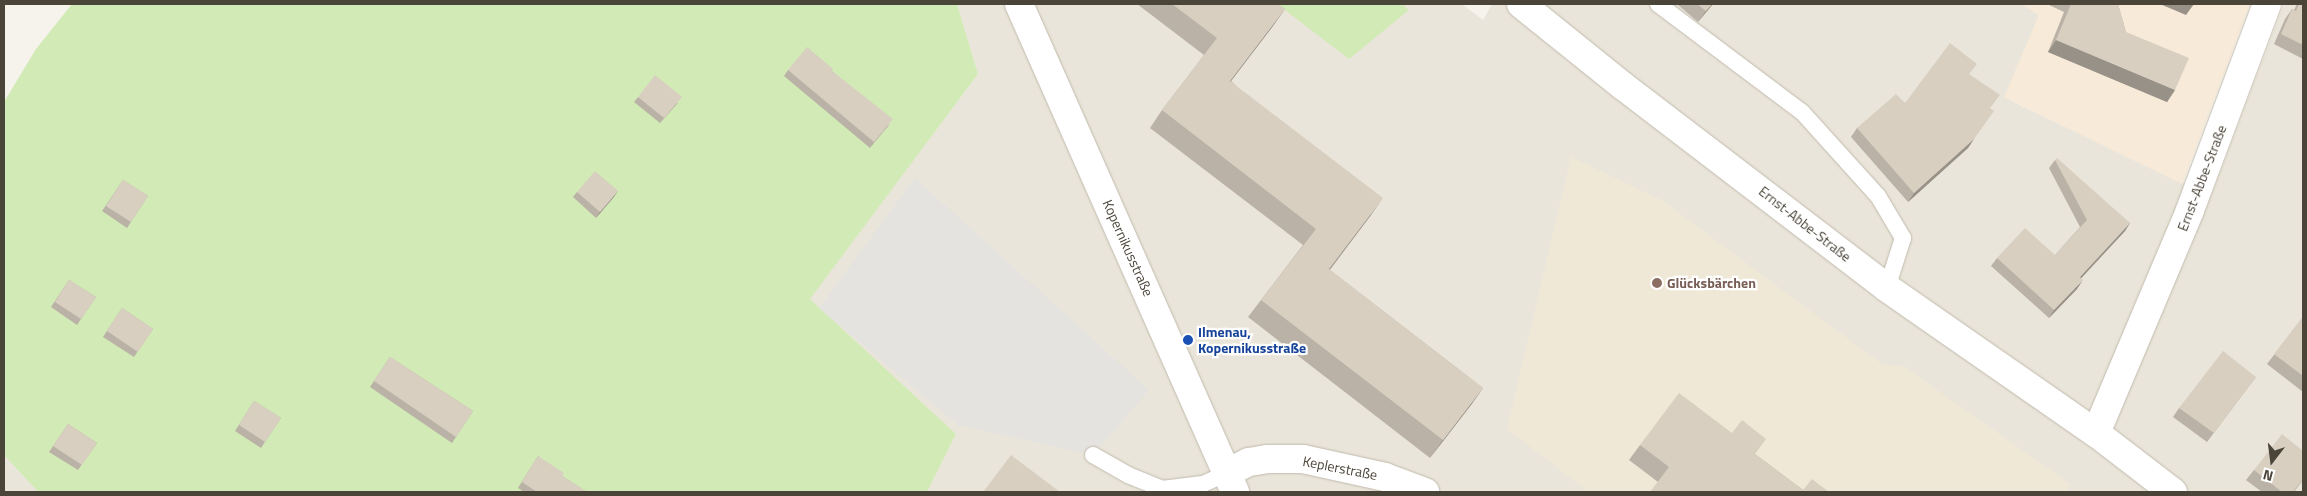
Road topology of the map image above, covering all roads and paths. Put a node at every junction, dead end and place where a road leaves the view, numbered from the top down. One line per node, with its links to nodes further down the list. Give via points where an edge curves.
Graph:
1 (1019, 4): 8 (street, Kopernikusstraße)
2 (1521, 4): 5 (street, Ernst-Abbe-Straße)
3 (1658, 4): 5 (lane, via 1802,112 1878,196 1903,238)
4 (2267, 4): 6 (street, Ernst-Abbe-Straße, via 2190,210)
5 (1887, 288): 6 (street, Ernst-Abbe-Straße)
6 (2096, 433): 10 (street, Ernst-Abbe-Straße)
7 (1093, 455): 8 (lane, via 1162,489)
8 (1230, 483): 9 (street, Keplerstraße, via 1249,462 1303,459 1385,477)
9 (1425, 492)
10 (2173, 492)

